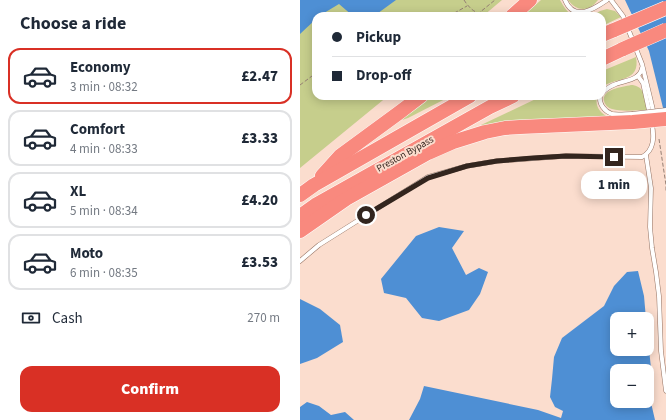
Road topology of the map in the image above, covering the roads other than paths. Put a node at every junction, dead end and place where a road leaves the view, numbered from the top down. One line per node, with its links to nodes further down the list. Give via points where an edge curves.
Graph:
1 (530, 0): 6 (highway)
2 (565, 0): 3 (lane, via 570,8 580,12 590,10)
3 (608, 0)
4 (611, 0): 10 (lane, via 623,16)
5 (666, 8): 8 (highway, bridge)
6 (516, 12)
7 (666, 30): 9 (highway, bridge)
8 (608, 32)
9 (606, 57)
10 (643, 65): 11 (lane); 19 (lane)
11 (638, 76): 12 (lane); 20 (lane, via 643,83 654,137)
12 (606, 89)
13 (416, 100): 21 (highway, via 340,156)
14 (463, 100): 21 (highway, Preston Bypass)
15 (505, 100): 23 (highway, Preston Bypass, via 317,204)
16 (600, 100): 18 (lane, via 607,111)
17 (666, 110): 18 (lane, bridge)
18 (632, 118): 19 (highway, bridge); 24 (highway, via 505,128 464,138 428,153 346,199)
19 (662, 125)
20 (646, 155): 25 (lane, via 637,158 533,158 467,166 428,178 319,245); 26 (lane, via 651,188 650,227 659,296 661,351)
21 (314, 185): 22 (highway, Preston Bypass)
22 (300, 195)
23 (300, 216)
24 (300, 231)
25 (300, 261)
26 (666, 391)

